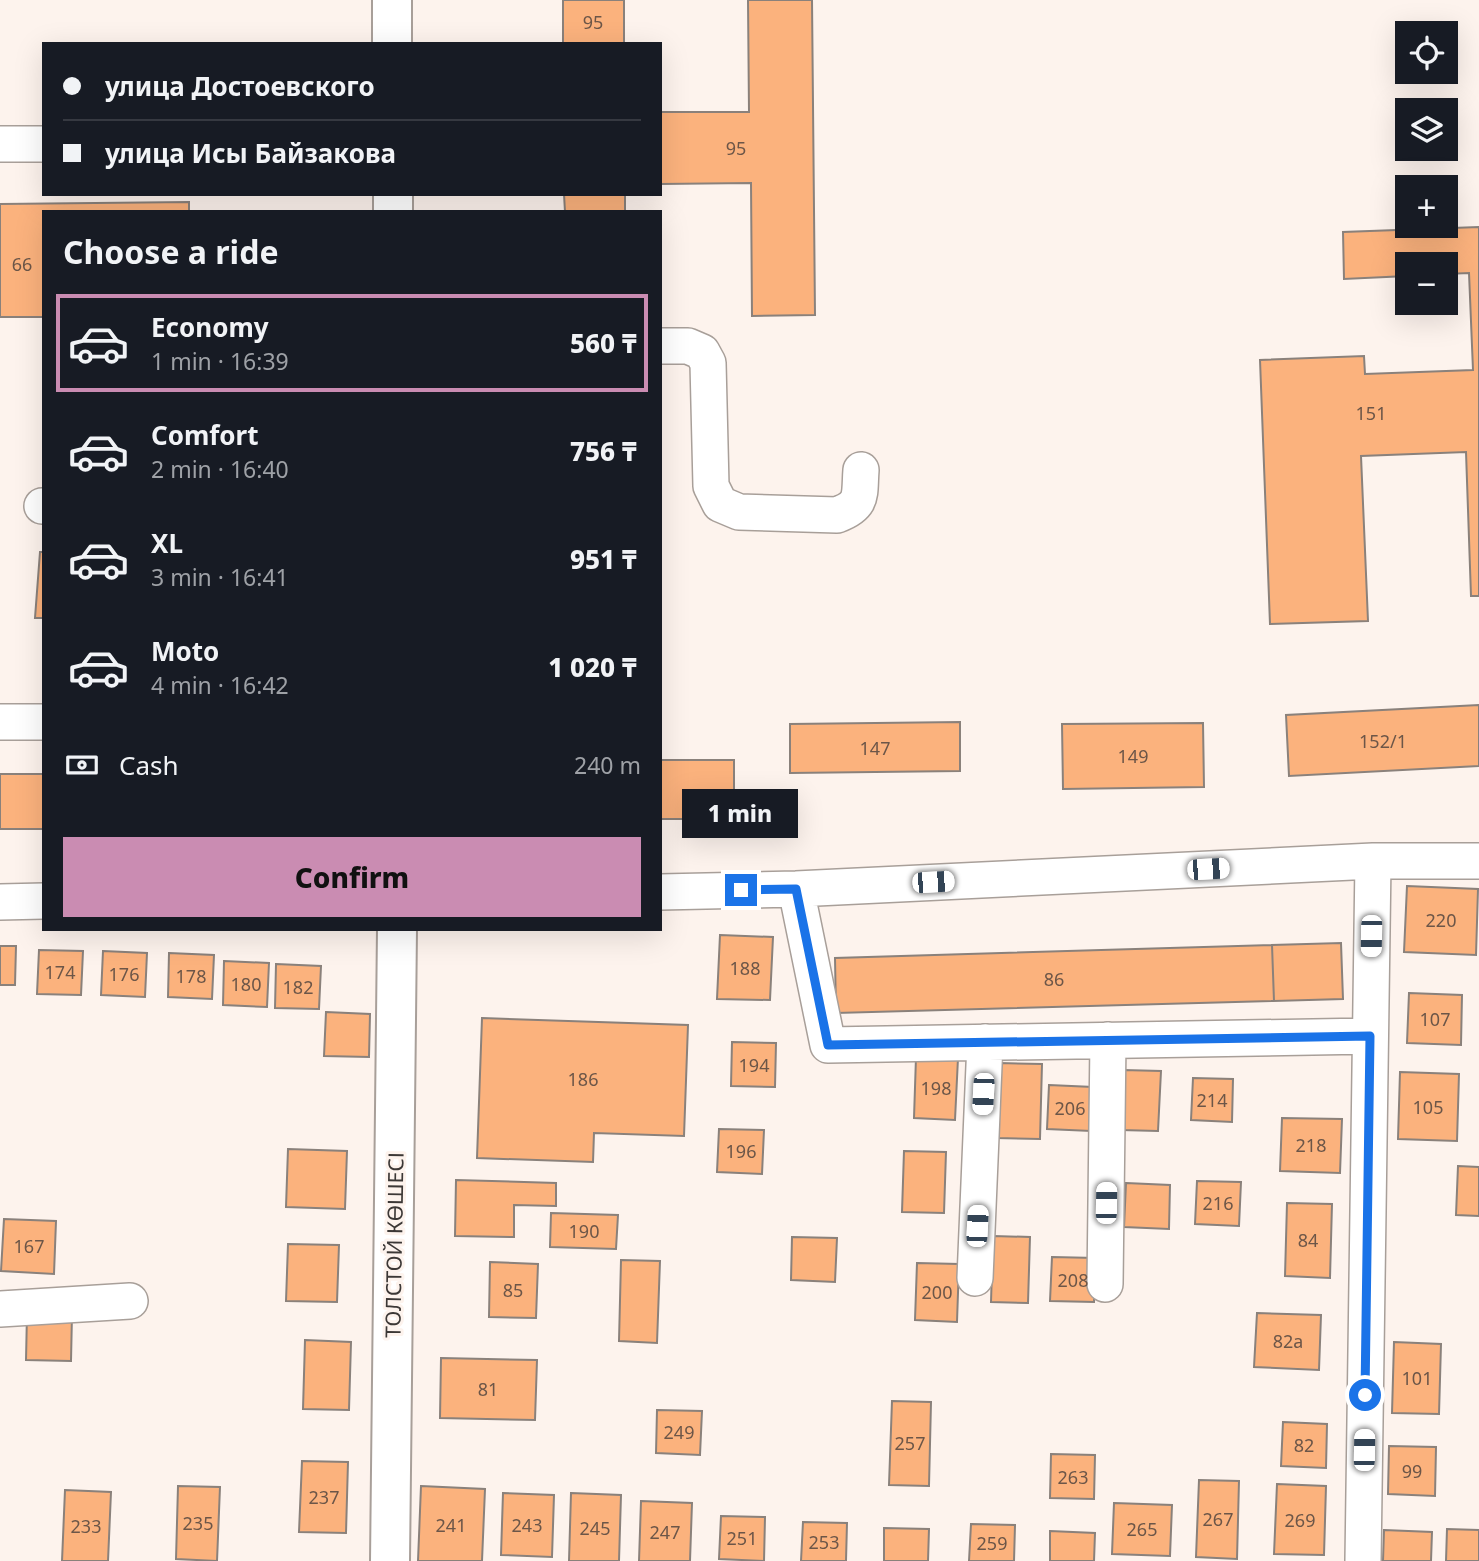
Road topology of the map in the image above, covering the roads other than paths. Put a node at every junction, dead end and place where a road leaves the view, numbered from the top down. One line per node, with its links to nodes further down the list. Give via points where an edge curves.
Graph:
1 (392, 0): 2 (main road)
2 (392, 42)
3 (0, 144): 4 (street)
4 (42, 144)
5 (662, 346): 6 (street, via 688,346 702,352 708,363 711,486 720,504 739,512 837,514 850,510 859,500)
6 (861, 470)
7 (0, 722): 8 (street)
8 (42, 722)
9 (1373, 861): 10 (street); 11 (street); 16 (street)
10 (1479, 861)
11 (796, 889): 12 (street); 18 (street, via 828,1045)
12 (662, 892)
13 (42, 901): 14 (street)
14 (0, 902)
15 (397, 931): 23 (main road, ТОЛСТОЙ КӨШЕСІ)
16 (1370, 1036): 17 (street); 24 (street)
17 (1108, 1040): 18 (street); 20 (street)
18 (985, 1042): 19 (street)
19 (975, 1278)
20 (1105, 1284)
21 (130, 1301): 22 (street)
22 (0, 1309)
23 (390, 1561)
24 (1363, 1561)

